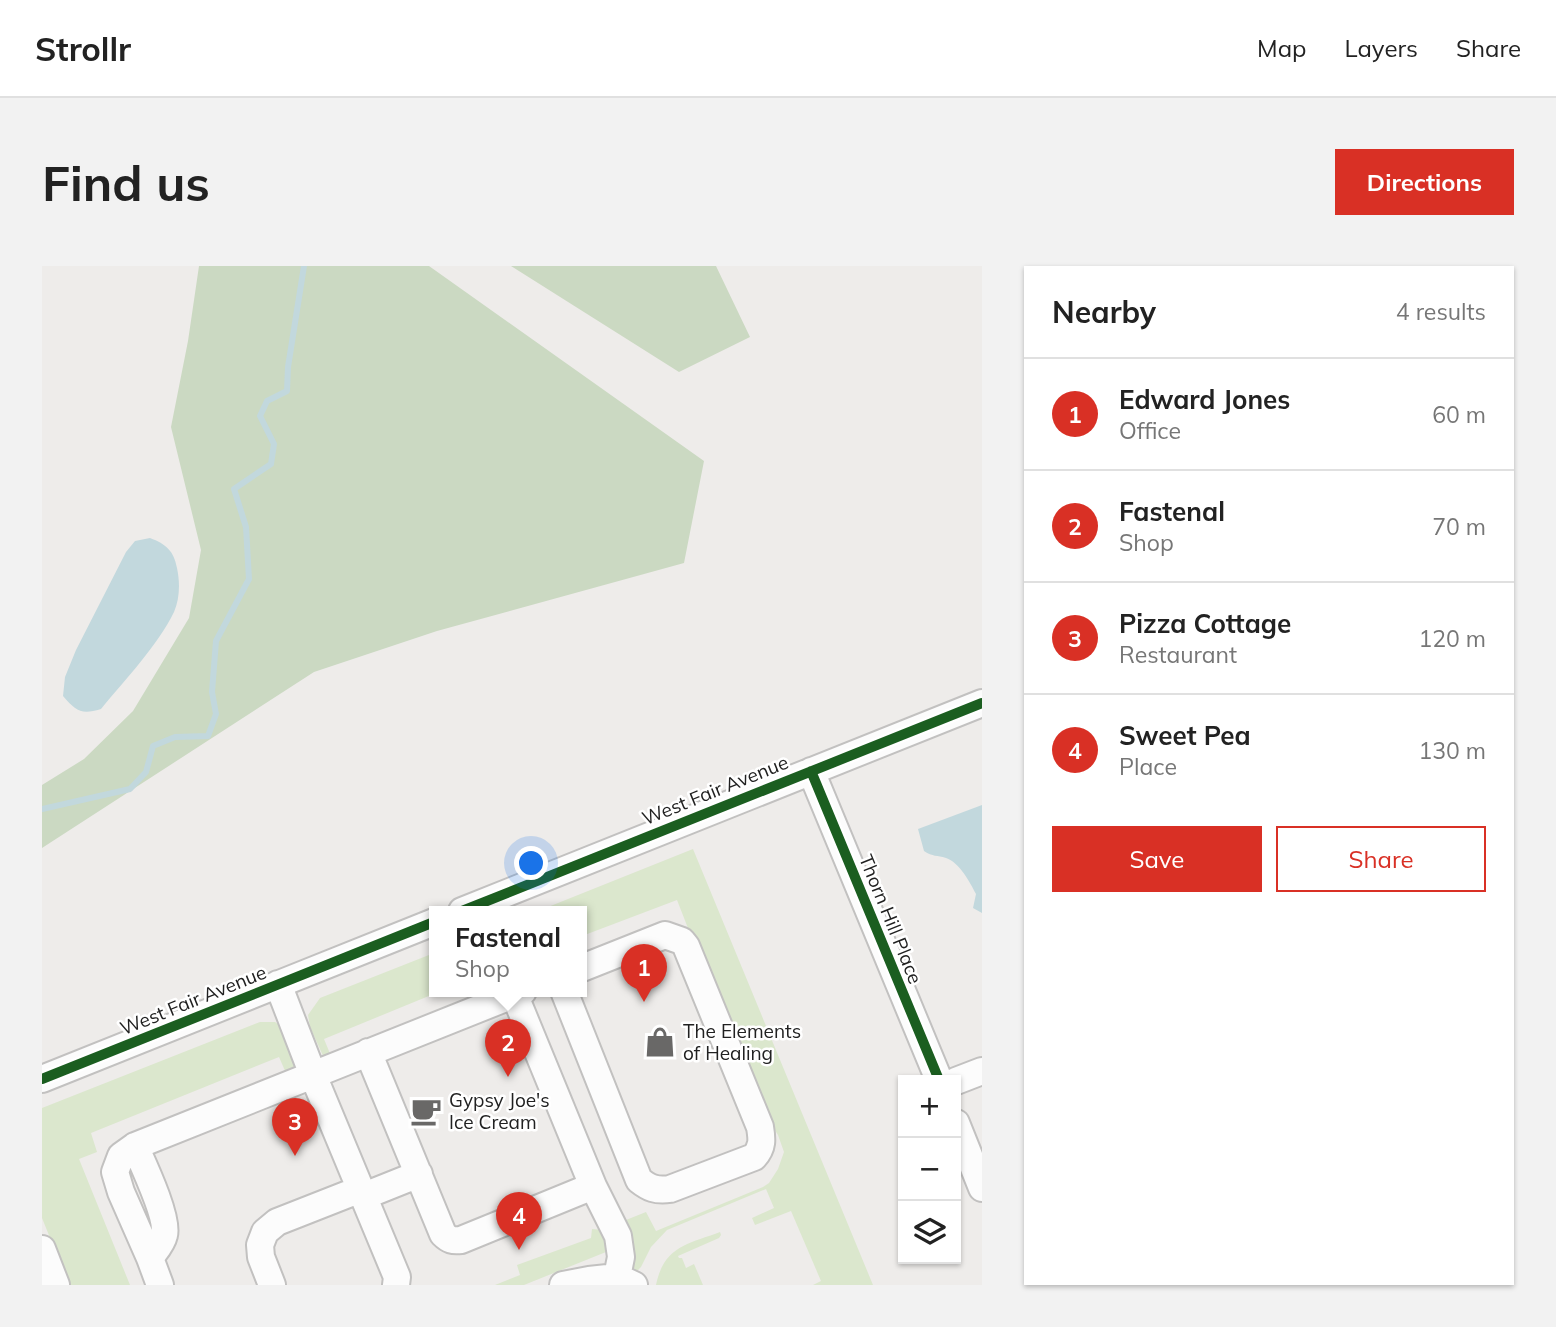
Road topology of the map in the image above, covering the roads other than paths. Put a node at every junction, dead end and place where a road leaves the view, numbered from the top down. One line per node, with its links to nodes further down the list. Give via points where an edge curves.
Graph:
1 (982, 703): 2 (street, West Fair Avenue)
2 (811, 771): 3 (street, West Fair Avenue); 13 (street, Thorn Hill Place)
3 (481, 906)
4 (429, 924): 6 (street, West Fair Avenue)
5 (587, 966): 18 (street, via 665,936 682,941 760,1127 760,1150 754,1157 670,1189 648,1188)
6 (278, 984): 12 (street); 14 (street, West Fair Avenue)
7 (505, 997): 10 (street)
8 (519, 997): 20 (street)
9 (566, 997): 18 (street)
10 (368, 1052): 12 (street); 17 (street)
11 (982, 1071): 15 (street)
12 (313, 1075): 21 (street); 25 (street, via 135,1146 121,1156 115,1172 121,1192)
13 (937, 1075)
14 (42, 1079)
15 (961, 1079)
16 (961, 1135): 19 (street)
17 (419, 1174): 20 (street, via 443,1234 453,1241); 21 (street)
18 (639, 1180): 20 (street)
19 (982, 1188)
20 (596, 1191): 23 (street, via 618,1236)
21 (363, 1192): 26 (street, via 277,1222 265,1232 261,1257); 27 (street, via 397,1277)
22 (42, 1249): 24 (street)
23 (625, 1281): 28 (street)
24 (56, 1285)
25 (160, 1285)
26 (272, 1285)
27 (396, 1285)
28 (563, 1285)

